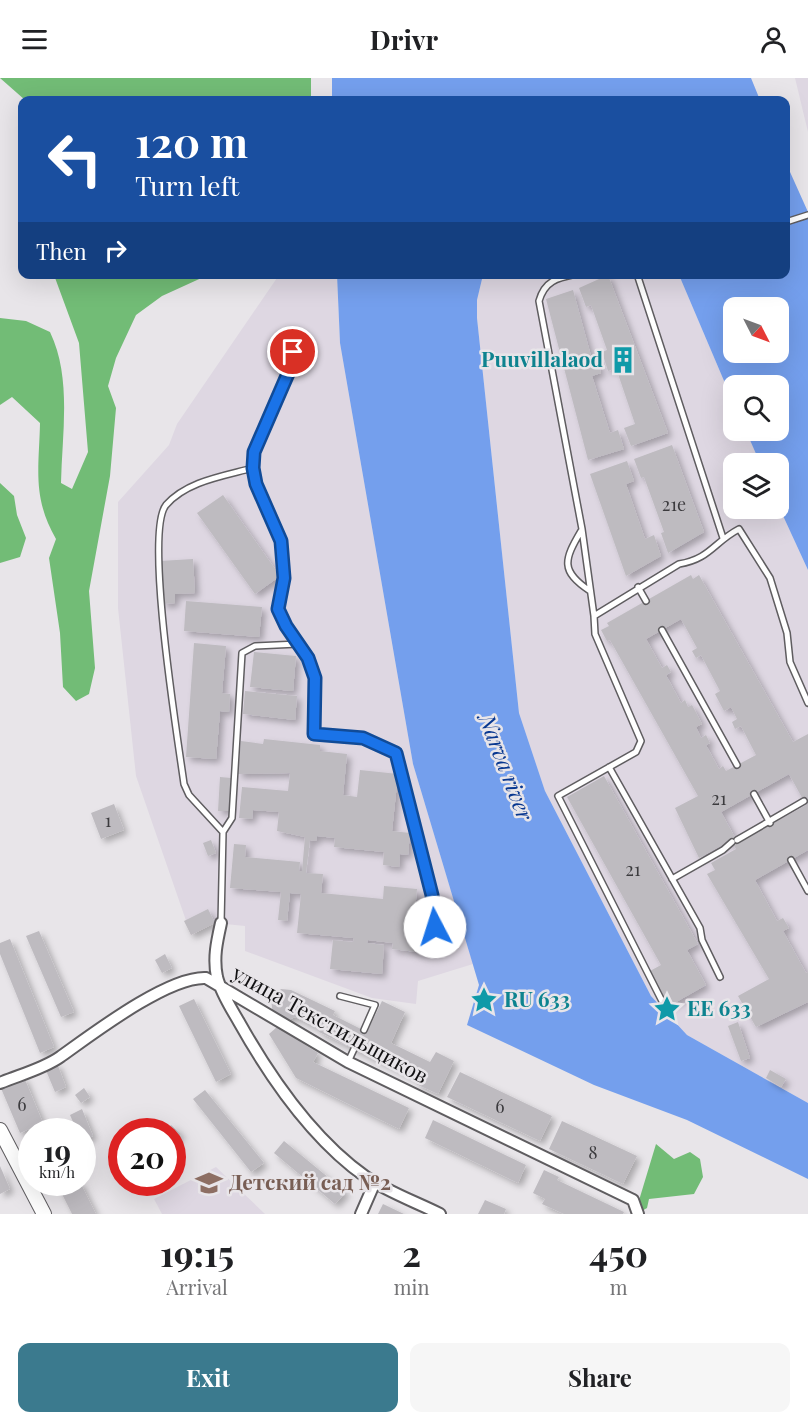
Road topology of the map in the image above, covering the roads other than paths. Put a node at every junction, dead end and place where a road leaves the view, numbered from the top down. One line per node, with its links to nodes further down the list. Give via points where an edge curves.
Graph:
1 (808, 215): 2 (lane)
2 (790, 221)
3 (560, 279): 7 (lane, via 549,282 539,301)
4 (639, 279): 8 (lane)
5 (298, 332): 6 (lane, via 290,369 254,452)
6 (253, 468): 14 (lane, via 281,541 284,578 278,609); 21 (lane, via 189,488 165,506 158,523 157,568 184,784 189,795)
7 (582, 529): 10 (lane); 10 (lane, via 567,559 574,581)
8 (723, 538): 9 (lane, via 706,556 679,564); 15 (lane, via 739,529 770,578 785,624 790,662)
9 (638, 587): 11 (lane); 12 (lane)
10 (590, 591): 12 (lane)
11 (646, 601)
12 (594, 616): 17 (lane, via 595,634 641,741 636,752)
13 (662, 630): 16 (lane)
14 (298, 644): 21 (lane, via 255,646 242,653 232,818); 26 (lane, via 315,678 314,734 363,738 396,753 432,895)
15 (808, 703)
16 (738, 765)
17 (609, 767): 23 (lane); 30 (lane, via 558,796)
18 (754, 794): 20 (lane)
19 (804, 801): 20 (lane)
20 (770, 823): 23 (lane)
21 (223, 832): 25 (lane)
22 (790, 860): 24 (lane)
23 (672, 879): 27 (lane, via 700,928)
24 (808, 891)
25 (221, 923): 28 (street, via 215,964)
26 (435, 927)
27 (720, 977)
28 (221, 989): 33 (street, улица Текстильщиков); 34 (street, улица Текстильщиков, via 206,978 195,978 99,1028 58,1058); 36 (street, via 282,1091 344,1158)
29 (340, 996): 31 (lane, via 375,1005)
30 (664, 1005)
31 (364, 1030)
32 (354, 1049): 33 (lane)
33 (348, 1062): 40 (street, улица Текстильщиков, via 633,1200)
34 (0, 1083)
35 (0, 1130): 37 (street)
36 (375, 1182): 38 (street); 39 (street)
37 (44, 1214)
38 (361, 1214)
39 (440, 1214)
40 (638, 1214)

